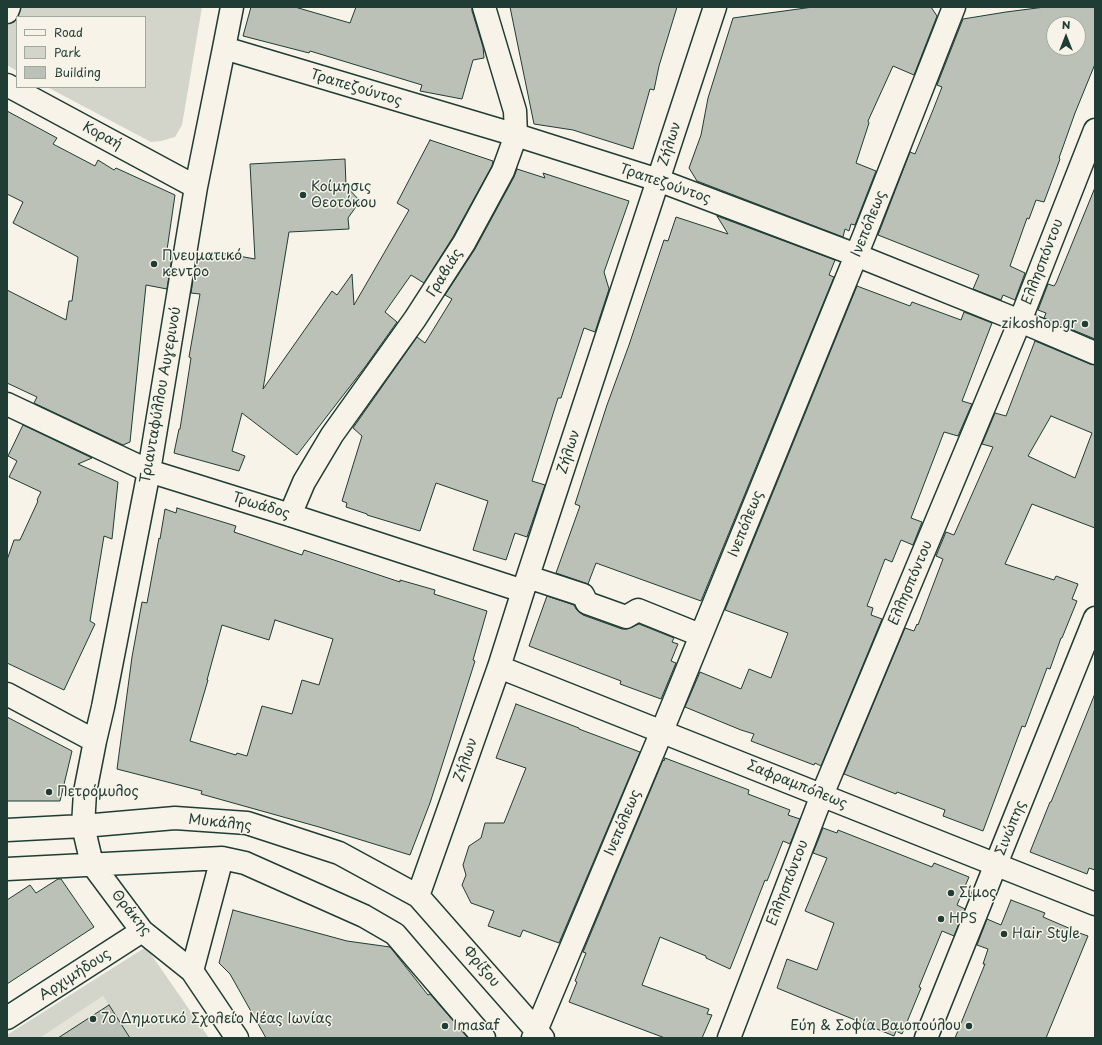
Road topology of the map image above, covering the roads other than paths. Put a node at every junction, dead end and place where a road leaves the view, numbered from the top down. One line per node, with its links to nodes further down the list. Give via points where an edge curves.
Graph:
1 (9, 7): 6 (street)
2 (232, 7): 7 (street, Τριανταφύλλου Αυγερινού)
3 (484, 7): 10 (street, Γραβιάς, via 515,111)
4 (715, 7): 11 (street, Ζήλων)
5 (954, 7): 13 (street, Ινεπόλεως)
6 (7, 12)
7 (224, 48): 10 (street, Τραπεζούντος); 12 (street, Τριανταφύλλου Αυγερινού)
8 (7, 85): 12 (street, Κοραή)
9 (1095, 130): 14 (street, Ελλησπόντου)
10 (516, 135): 11 (street, Τραπεζούντος); 18 (street, Γραβιάς, via 503,171 464,243 415,319 332,435 304,482)
11 (658, 180): 13 (street, Τραπεζούντος); 19 (street, Ζήλων)
12 (196, 186): 17 (street, Τριανταφύλλου Αυγερινού)
13 (856, 255): 14 (street, Τραπεζούντος); 21 (street, Ινεπόλεως)
14 (1020, 321): 15 (street, Τραπεζούντος); 26 (street, Ελλησπόντου)
15 (1095, 353)
16 (7, 404): 17 (street, Τρωάδος)
17 (149, 471): 18 (street, Τρωάδος); 25 (street, Τριανταφύλλου Αυγερινού)
18 (290, 515): 19 (street, Τρωάδος)
19 (526, 584): 21 (street, Τρωάδος, via 583,596 587,603 626,618 638,610); 22 (street, Ζήλων)
20 (1095, 618): 31 (street, Σινώπης)
21 (700, 635): 24 (street, Ινεπόλεως)
22 (499, 667): 24 (street, Σαφραμπόλεως); 33 (street, Ζήλων)
23 (7, 694): 25 (street)
24 (662, 731): 26 (street, Σαφραμπόλεως); 38 (street, Ινεπόλεως)
25 (95, 741): 27 (street, Τριανταφύλλου Αυγερινού, via 85,792)
26 (822, 795): 31 (street, Σαφραμπόλεως); 41 (street, Ελλησπόντου)
27 (84, 826): 28 (street, Μυκάλης); 30 (street, Τριανταφύλλου Αυγερινού); 33 (street, Μυκάλης, via 175,818 247,823 339,853)
28 (7, 830)
29 (222, 858): 30 (street); 36 (street); 40 (street, via 259,869 364,916 395,934)
30 (92, 864): 32 (street); 35 (street, Θράκης)
31 (996, 864): 34 (street, Σαφραμπόλεως); 42 (street, Σινώπης)
32 (7, 869)
33 (418, 896): 38 (street, Φρίξου)
34 (1095, 904)
35 (142, 931): 36 (street, Θράκης); 37 (street, Αρχιμήδους)
36 (192, 971): 39 (street, Θράκης)
37 (7, 1018)
38 (538, 1036)
39 (237, 1038)
40 (484, 1038)
41 (729, 1038)
42 (926, 1038)

